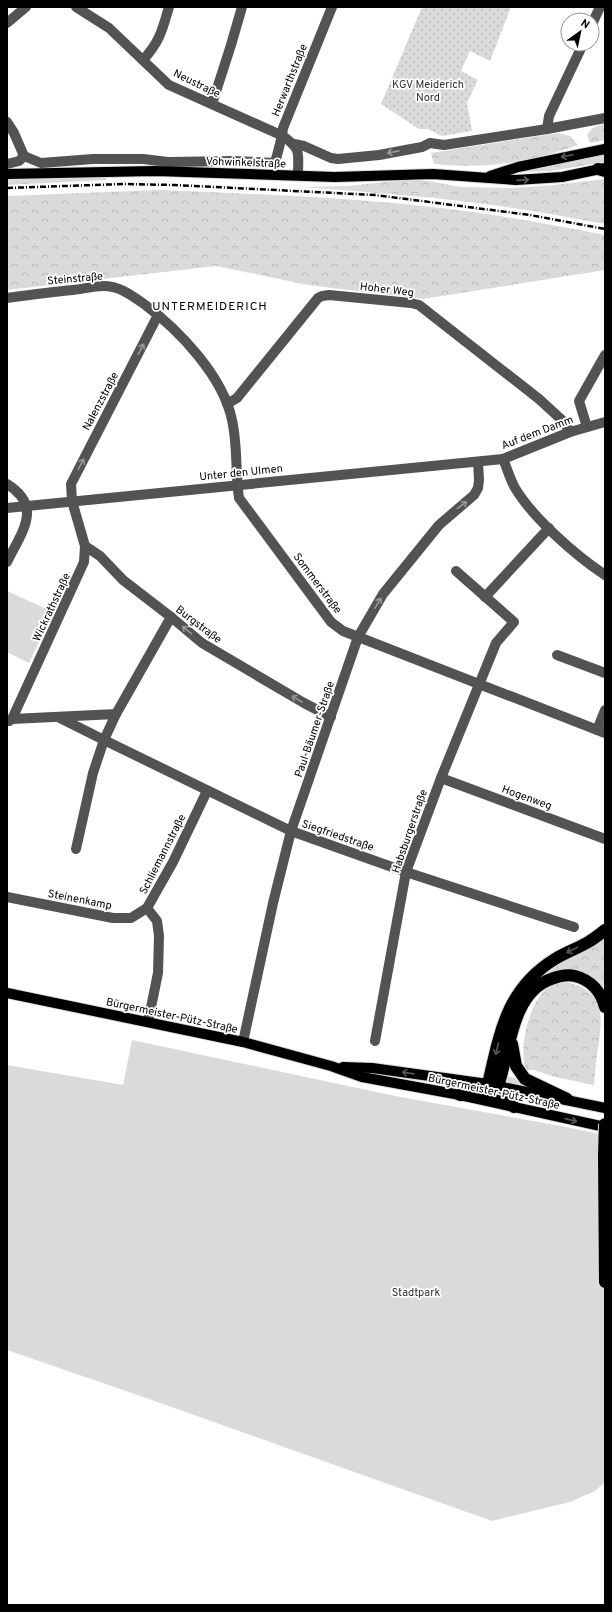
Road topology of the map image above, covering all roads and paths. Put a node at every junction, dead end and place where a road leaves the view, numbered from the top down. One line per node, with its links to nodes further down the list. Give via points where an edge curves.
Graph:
1 (26, 7): 6 (street)
2 (76, 7): 8 (street, Neustraße, via 109,28)
3 (169, 7): 8 (street, via 156,46)
4 (242, 7): 9 (street)
5 (332, 7): 13 (street, Herwarthstraße)
6 (7, 23)
7 (579, 52): 12 (street, via 549,116)
8 (143, 60): 9 (street, Neustraße, via 169,85)
9 (212, 104): 13 (street, Neustraße)
10 (605, 118): 12 (street, Vohwinkelstraße)
11 (7, 122): 16 (street)
12 (547, 129): 14 (street, Vohwinkelstraße, one-way to 14, via 444,145 430,143 422,147 379,155 338,159)
13 (282, 136): 14 (street, Neustraße); 16 (street, Herwarthstraße, via 275,163 168,162 143,159 40,163)
14 (294, 144): 20 (street, via 298,153)
15 (605, 149): 21 (main road, Vohwinkelstraße, one-way to 21, via 518,167)
16 (24, 156): 17 (street, via 19,161)
17 (7, 164)
18 (603, 169): 21 (main road, Vohwinkelstraße, one-way to 18, via 516,180 562,177)
19 (7, 174): 20 (main road, Vohwinkelstraße, via 155,171)
20 (298, 176): 21 (main road, Vohwinkelstraße, via 433,174)
21 (484, 178)
22 (7, 298): 23 (street, Steinstraße, via 104,286 122,289)
23 (158, 315): 25 (street, Steinstraße, via 200,358 213,376); 33 (street, Nalenzstraße, one-way to 23, via 71,484)
24 (605, 355): 27 (street, via 579,401)
25 (227, 404): 28 (street, Hoher Weg, via 237,398 318,298 329,295 419,305 539,399 563,421); 32 (street, Steinstraße, via 236,451)
26 (605, 422): 27 (street, Auf dem Damm)
27 (587, 427): 28 (street, Auf dem Damm)
28 (570, 432): 29 (street, Auf dem Damm)
29 (503, 459): 30 (street, Auf dem Damm); 36 (street, via 514,487)
30 (478, 462): 32 (street, Unter den Ulmen); 43 (street, Paul-Bäumer-Straße, one-way to 30, via 383,594 440,525 474,495 479,480)
31 (7, 484): 34 (street)
32 (237, 485): 33 (street, Unter den Ulmen); 43 (street, Sommerstraße, via 239,498 331,622 343,631)
33 (72, 501): 34 (street, Unter den Ulmen); 37 (street, Wickrathstraße)
34 (28, 506): 35 (street, Unter den Ulmen); 38 (street, via 25,524)
35 (7, 508)
36 (549, 528): 40 (street); 41 (street)
37 (85, 546): 42 (street, Burgstraße, via 100,556 123,580); 51 (street, Wickrathstraße, via 84,562)
38 (7, 562)
39 (456, 572): 41 (street)
40 (605, 575)
41 (485, 597): 46 (street, via 514,622 496,644)
42 (171, 617): 48 (street); 50 (street, Burgstraße, one-way to 42, via 202,643)
43 (358, 637): 46 (street, Sommerstraße); 50 (street, Paul-Bäumer-Straße)
44 (557, 655): 45 (street)
45 (605, 673)
46 (480, 684): 52 (street, Sommerstraße); 54 (street, Habsburgerstraße)
47 (605, 710): 52 (street)
48 (116, 714): 49 (street); 53 (street)
49 (58, 717): 51 (street); 53 (street, Siegfriedstraße)
50 (332, 717): 56 (street, Paul-Bäumer-Straße)
51 (10, 720)
52 (601, 731)
53 (104, 740): 55 (street, Siegfriedstraße); 58 (street, via 93,774)
54 (441, 778): 57 (street, Hogenweg); 59 (street, Habsburgerstraße)
55 (207, 791): 56 (street, Siegfriedstraße); 61 (street, Schliemannstraße, via 173,862)
56 (290, 831): 59 (street, Siegfriedstraße); 69 (street, Paul-Bäumer-Straße)
57 (605, 839)
58 (76, 849)
59 (406, 872): 62 (street, Siegfriedstraße); 68 (street, Habsburgerstraße)
60 (7, 896): 61 (street, Steinenkamp, via 113,918 130,918)
61 (147, 908): 66 (street, Schliemannstraße, via 157,921 159,936 158,973)
62 (574, 927)
63 (605, 930): 71 (highway, one-way to 71, via 590,942 545,966 528,980 510,1005 503,1023)
64 (7, 993): 66 (main road, Bürgermeister-Pütz-Straße)
65 (605, 1007): 67 (highway, via 598,990 588,981 562,975 543,982 533,990 519,1012)
66 (148, 1022): 69 (main road, Bürgermeister-Pütz-Straße)
67 (510, 1038): 71 (highway, via 503,1072); 73 (highway, via 516,1066 525,1079)
68 (375, 1041)
69 (243, 1042): 70 (main road, Bürgermeister-Pütz-Straße)
70 (331, 1066): 71 (main road, Bürgermeister-Pütz-Straße, one-way to 70, via 372,1068); 72 (main road, Bürgermeister-Pütz-Straße, via 362,1077)
71 (493, 1087): 72 (highway, via 489,1093); 73 (main road, Bürgermeister-Pütz-Straße); 74 (highway)
72 (460, 1095): 74 (main road, Bürgermeister-Pütz-Straße)
73 (566, 1099): 75 (main road, Bürgermeister-Pütz-Straße)
74 (514, 1107): 77 (main road, Bürgermeister-Pütz-Straße, one-way to 77)
75 (605, 1108)
76 (605, 1124): 78 (highway, bridge)
77 (605, 1127)
78 (605, 1282)

